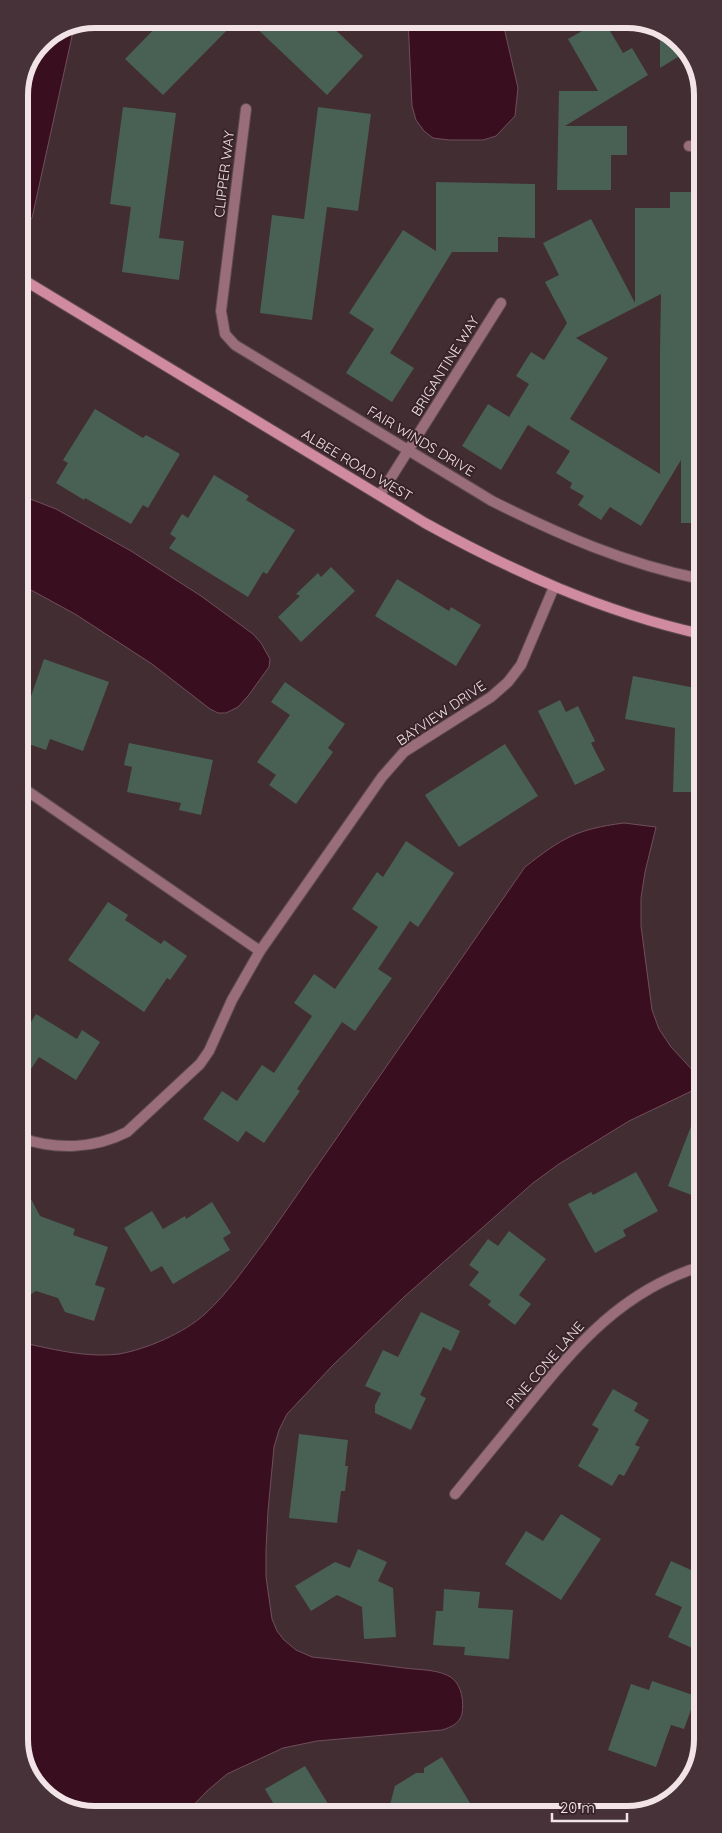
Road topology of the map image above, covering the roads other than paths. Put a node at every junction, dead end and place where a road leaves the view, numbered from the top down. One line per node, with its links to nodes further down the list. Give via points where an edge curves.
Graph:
1 (246, 109): 4 (street, CLIPPER WAY)
2 (689, 146): 3 (street)
3 (694, 146)
4 (229, 243): 7 (street, FAIR WINDS DRIVE, via 221,311 225,334 235,345)
5 (28, 281): 8 (street, ALBEE ROAD WEST)
6 (501, 303): 7 (street, BRIGANTINE WAY)
7 (409, 450): 8 (street, BRIGANTINE WAY); 9 (street, FAIR WINDS DRIVE, via 492,501 534,522 623,559)
8 (380, 495): 10 (street, ALBEE ROAD WEST, via 470,548)
9 (694, 578)
10 (554, 587): 11 (street, ALBEE ROAD WEST, via 601,605); 13 (street, BAYVIEW DRIVE, via 520,665 508,682 491,697 404,752)
11 (694, 632)
12 (28, 792): 13 (street)
13 (260, 951): 14 (street, BAYVIEW DRIVE, via 200,1064 127,1132 103,1143 77,1146)
14 (28, 1140)
15 (694, 1269): 16 (street, PINE CONE LANE, via 646,1290 591,1332 563,1361)
16 (455, 1494)

